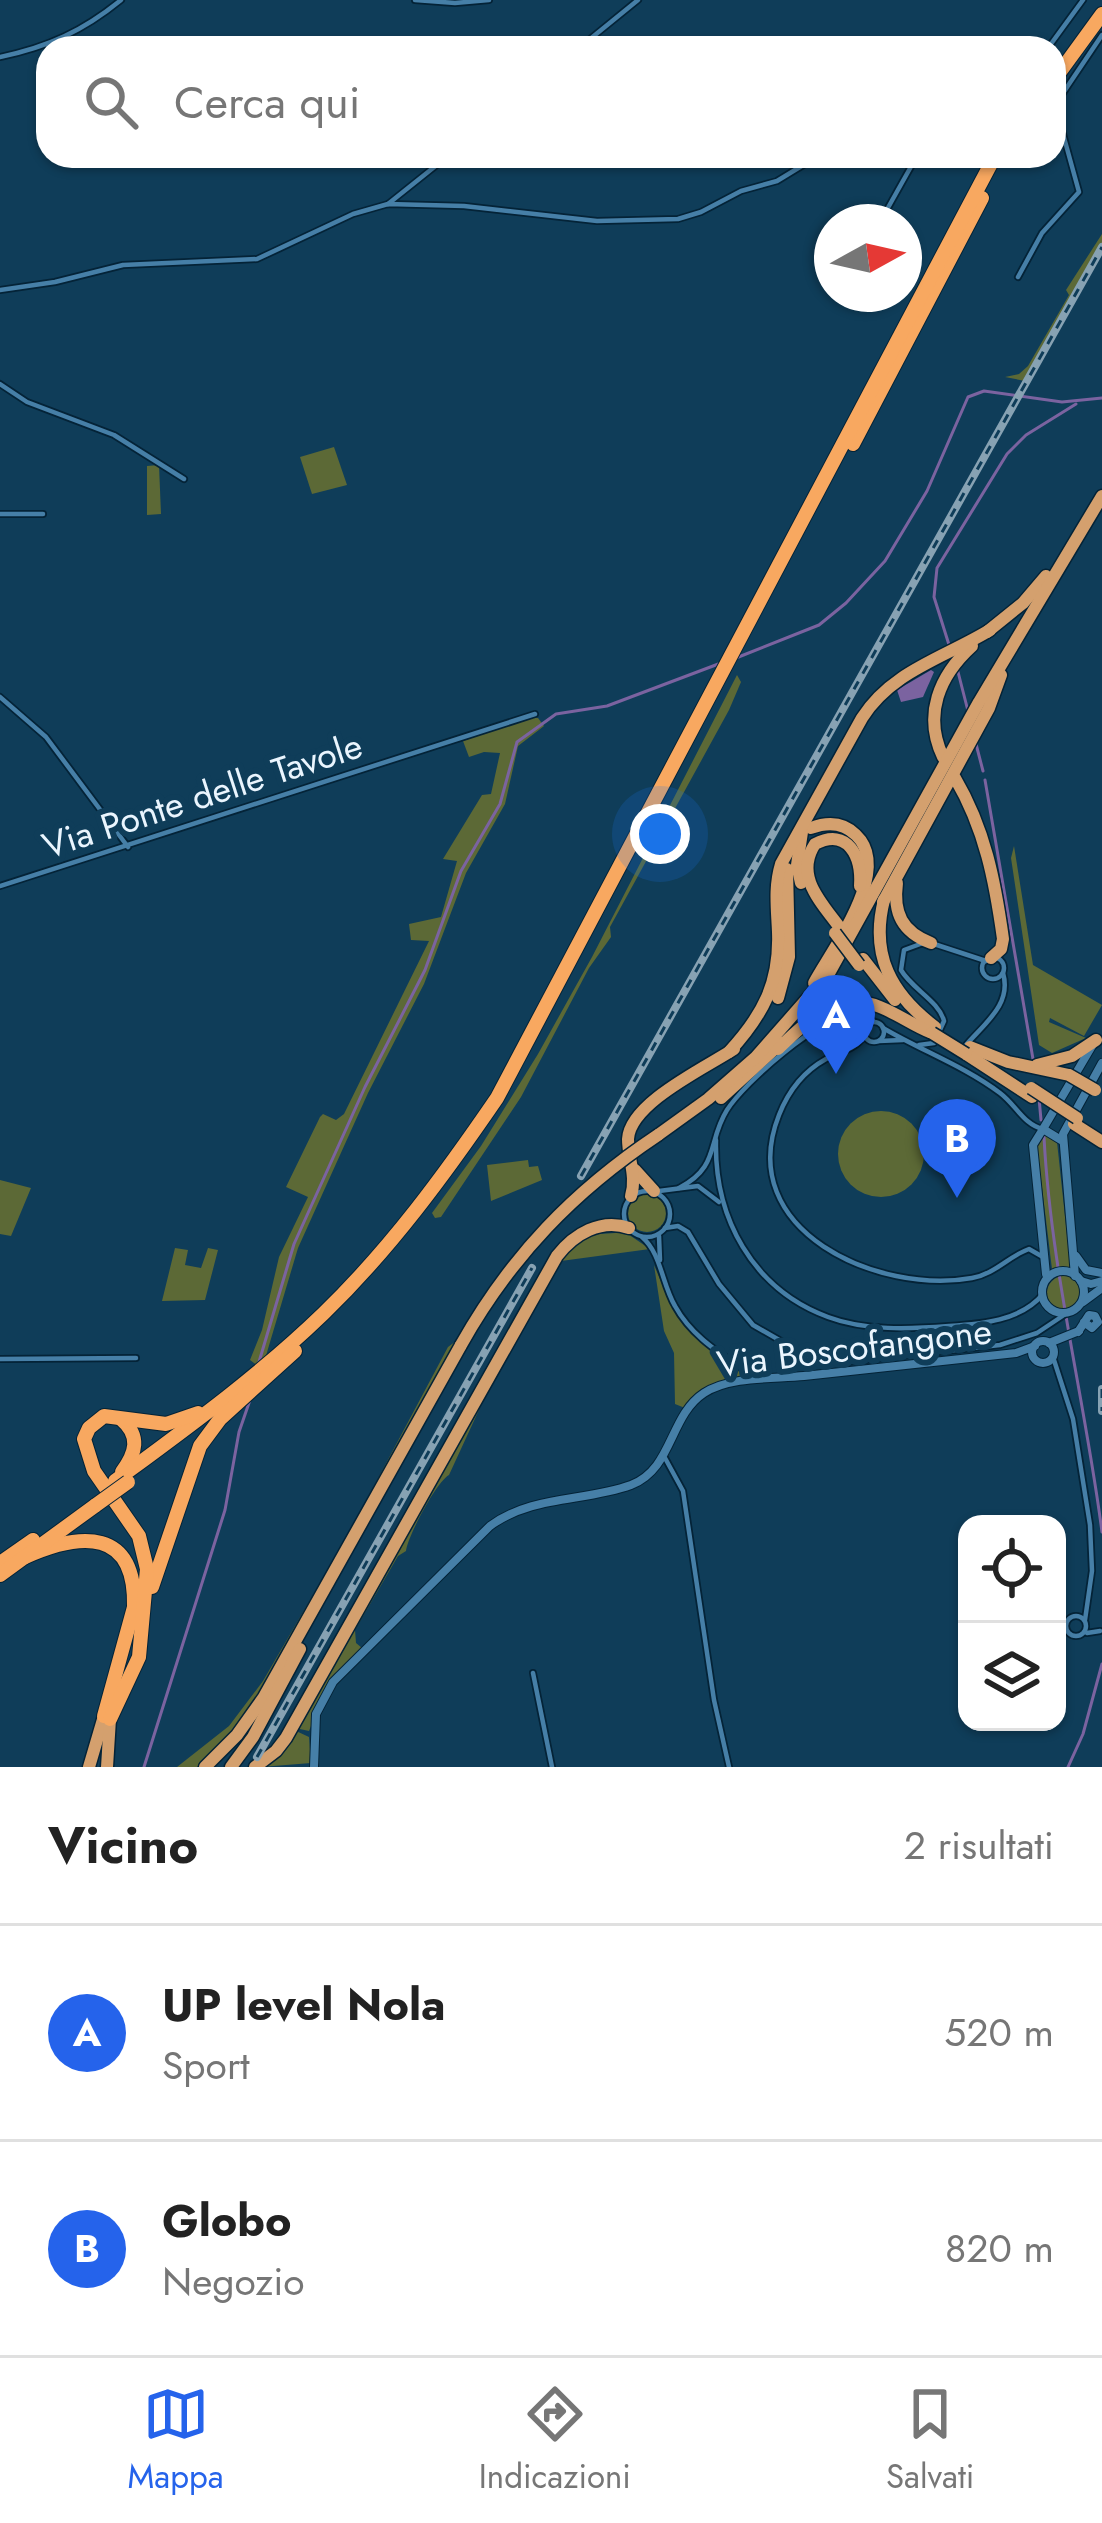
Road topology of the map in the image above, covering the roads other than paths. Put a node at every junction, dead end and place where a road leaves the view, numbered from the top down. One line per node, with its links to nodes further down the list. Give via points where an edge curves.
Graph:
1 (122, 0): 9 (street)
2 (415, 0): 3 (street)
3 (489, 0)
4 (638, 0): 10 (street)
5 (1083, 0): 11 (street)
6 (1102, 2): 13 (highway)
7 (1102, 14): 15 (highway)
8 (1102, 35): 16 (street)
9 (69, 36)
10 (594, 36)
11 (1057, 36)
12 (36, 48): 14 (street)
13 (1066, 48)
14 (0, 57)
15 (1066, 64)
16 (1066, 89)
17 (1066, 145): 25 (street, via 1079,192 1042,232)
18 (433, 168): 23 (street)
19 (798, 168): 23 (street, via 678,219 576,220)
20 (913, 168): 24 (street)
21 (989, 168): 33 (highway)
22 (1000, 168): 33 (highway)
23 (388, 204): 26 (street, via 257,259 123,265)
24 (891, 204)
25 (1018, 277)
26 (0, 290)
27 (0, 384): 28 (street, via 114,435)
28 (184, 479)
29 (1102, 493): 34 (highway, via 1023,603); 37 (highway)
30 (1102, 506): 37 (highway)
31 (0, 514): 32 (street)
32 (43, 514)
33 (750, 631): 35 (highway)
34 (954, 656): 40 (highway, via 934,714); 42 (highway, via 901,676 876,698)
35 (723, 686): 100 (highway, via 497,1097 374,1261); 100 (highway, via 505,1100 408,1234)
36 (0, 698): 43 (street, via 46,737)
37 (981, 710): 39 (highway)
38 (535, 714): 43 (street, Via Ponte delle Tavole)
39 (963, 744): 44 (highway); 54 (highway, via 840,957)
40 (943, 757)
41 (956, 778): 50 (highway, via 988,853 1003,938)
42 (808, 823): 47 (highway, via 838,824 865,846 869,875); 48 (highway, via 798,875); 62 (highway, via 778,874 773,986)
43 (128, 847): 46 (street, Via Ponte delle Tavole)
44 (898, 867): 49 (highway, via 899,918); 56 (highway, via 879,941 900,996); 65 (highway, via 832,980)
45 (787, 868): 62 (highway, via 785,980 763,1022)
46 (0, 886)
47 (854, 909): 48 (highway, via 858,859 840,839 821,840 806,870); 54 (highway)
48 (837, 930): 56 (highway, bridge, via 892,1006)
49 (931, 943): 50 (street); 61 (street, via 911,945 900,959 908,981 943,1013 936,1041)
50 (989, 959): 51 (street, via 1003,963); 51 (street, via 982,970 988,978)
51 (1003, 973): 63 (street, via 1004,1002)
52 (845, 1016): 53 (street); 57 (street); 73 (street, via 801,1040 741,1094)
53 (873, 1021): 55 (street); 57 (street)
54 (784, 1028): 72 (highway)
55 (884, 1028): 59 (street); 60 (street)
56 (934, 1030): 63 (highway, bridge); 65 (highway, via 853,1002 809,1021)
57 (864, 1032): 60 (street); 88 (street, via 855,1047 805,1075 777,1119 774,1176 796,1221 837,1257 887,1276 968,1279 1029,1249 1041,1254)
58 (1099, 1036): 67 (street); 68 (highway, via 1072,1056)
59 (908, 1040): 60 (street); 61 (street)
60 (879, 1041)
61 (919, 1045): 64 (street)
62 (729, 1052): 77 (highway, via 638,1114 628,1135)
63 (965, 1055): 64 (street); 64 (street); 68 (highway); 70 (street); 74 (highway, bridge)
64 (949, 1061)
65 (764, 1062): 72 (highway)
66 (1102, 1062): 67 (street); 76 (street, via 1065,1126)
67 (1082, 1065): 71 (street)
68 (1037, 1066): 69 (highway, bridge)
69 (1099, 1092)
70 (1027, 1121): 71 (street); 75 (street)
71 (1043, 1129): 75 (street); 76 (street)
72 (660, 1138): 95 (highway, bridge, via 552,1227)
73 (716, 1140): 78 (street, via 703,1171); 81 (street)
74 (1102, 1142)
75 (1033, 1145): 88 (street)
76 (1063, 1147): 85 (street)
77 (633, 1166): 79 (highway); 80 (highway)
78 (679, 1188): 79 (street); 81 (street, via 702,1188)
79 (654, 1191): 80 (street); 82 (street, via 669,1207)
80 (631, 1196): 83 (street, via 623,1214)
81 (722, 1207): 88 (street, via 739,1242 778,1287 840,1321 971,1324 1024,1311)
82 (665, 1228): 84 (street); 91 (street, via 688,1232 753,1325 814,1360 1000,1345 1037,1334)
83 (635, 1233): 84 (street); 86 (street, via 651,1246); 125 (highway, via 613,1224 590,1229 557,1256 286,1738)
84 (659, 1234): 86 (street)
85 (1073, 1246): 87 (street); 89 (street, via 1082,1268)
86 (661, 1272): 101 (street, via 689,1327)
87 (1078, 1278): 88 (street); 89 (street); 90 (street)
88 (1050, 1279): 91 (street, via 1048,1306)
89 (1102, 1280): 90 (street)
90 (1081, 1303): 91 (street); 92 (street)
91 (1065, 1313): 92 (street)
92 (1087, 1321): 93 (street, Via Boscofangone)
93 (1063, 1341): 94 (street, Via Boscofangone); 97 (street, Via Boscofangone)
94 (1047, 1342): 96 (street, Via Boscofangone); 97 (street, Via Boscofangone)
95 (464, 1346): 118 (highway); 123 (highway, via 264,1697)
96 (1034, 1351): 97 (street, Via Boscofangone); 101 (street, Via Boscofangone)
97 (1051, 1357): 110 (street, Via Boscofangone, via 1073,1419 1088,1509)
98 (0, 1358): 99 (street)
99 (136, 1358)
100 (260, 1379): 102 (highway)
101 (744, 1379): 104 (street, Via Boscofangone, via 697,1398)
102 (235, 1399): 103 (highway, via 171,1423); 105 (highway); 112 (highway, via 191,1464)
103 (117, 1416): 105 (highway, via 135,1447); 111 (highway, via 92,1424 84,1450 139,1536)
104 (661, 1460): 126 (street, via 632,1484 521,1508 490,1526 333,1682 315,1719); 128 (street, via 682,1486)
105 (122, 1481): 106 (highway, bridge)
106 (94, 1502): 107 (highway); 108 (highway)
107 (25, 1557): 109 (highway); 115 (highway, via 84,1539 112,1547 131,1573)
108 (0, 1563)
109 (0, 1575)
110 (1088, 1594): 113 (street); 114 (street)
111 (145, 1597): 112 (highway); 115 (highway)
112 (142, 1614): 120 (highway, via 137,1666)
113 (1076, 1616): 114 (street); 117 (street, via 1066,1628)
114 (1085, 1622): 116 (street); 117 (street)
115 (129, 1627): 120 (highway)
116 (1101, 1632): 117 (street)
117 (1082, 1635)
118 (303, 1642): 123 (highway, via 261,1713); 124 (highway)
119 (532, 1673): 127 (street)
120 (107, 1717): 121 (highway); 121 (highway); 122 (highway)
121 (93, 1767)
122 (107, 1767)
123 (209, 1767)
124 (231, 1767)
125 (255, 1767)
126 (314, 1767)
127 (552, 1767)
128 (729, 1767)

